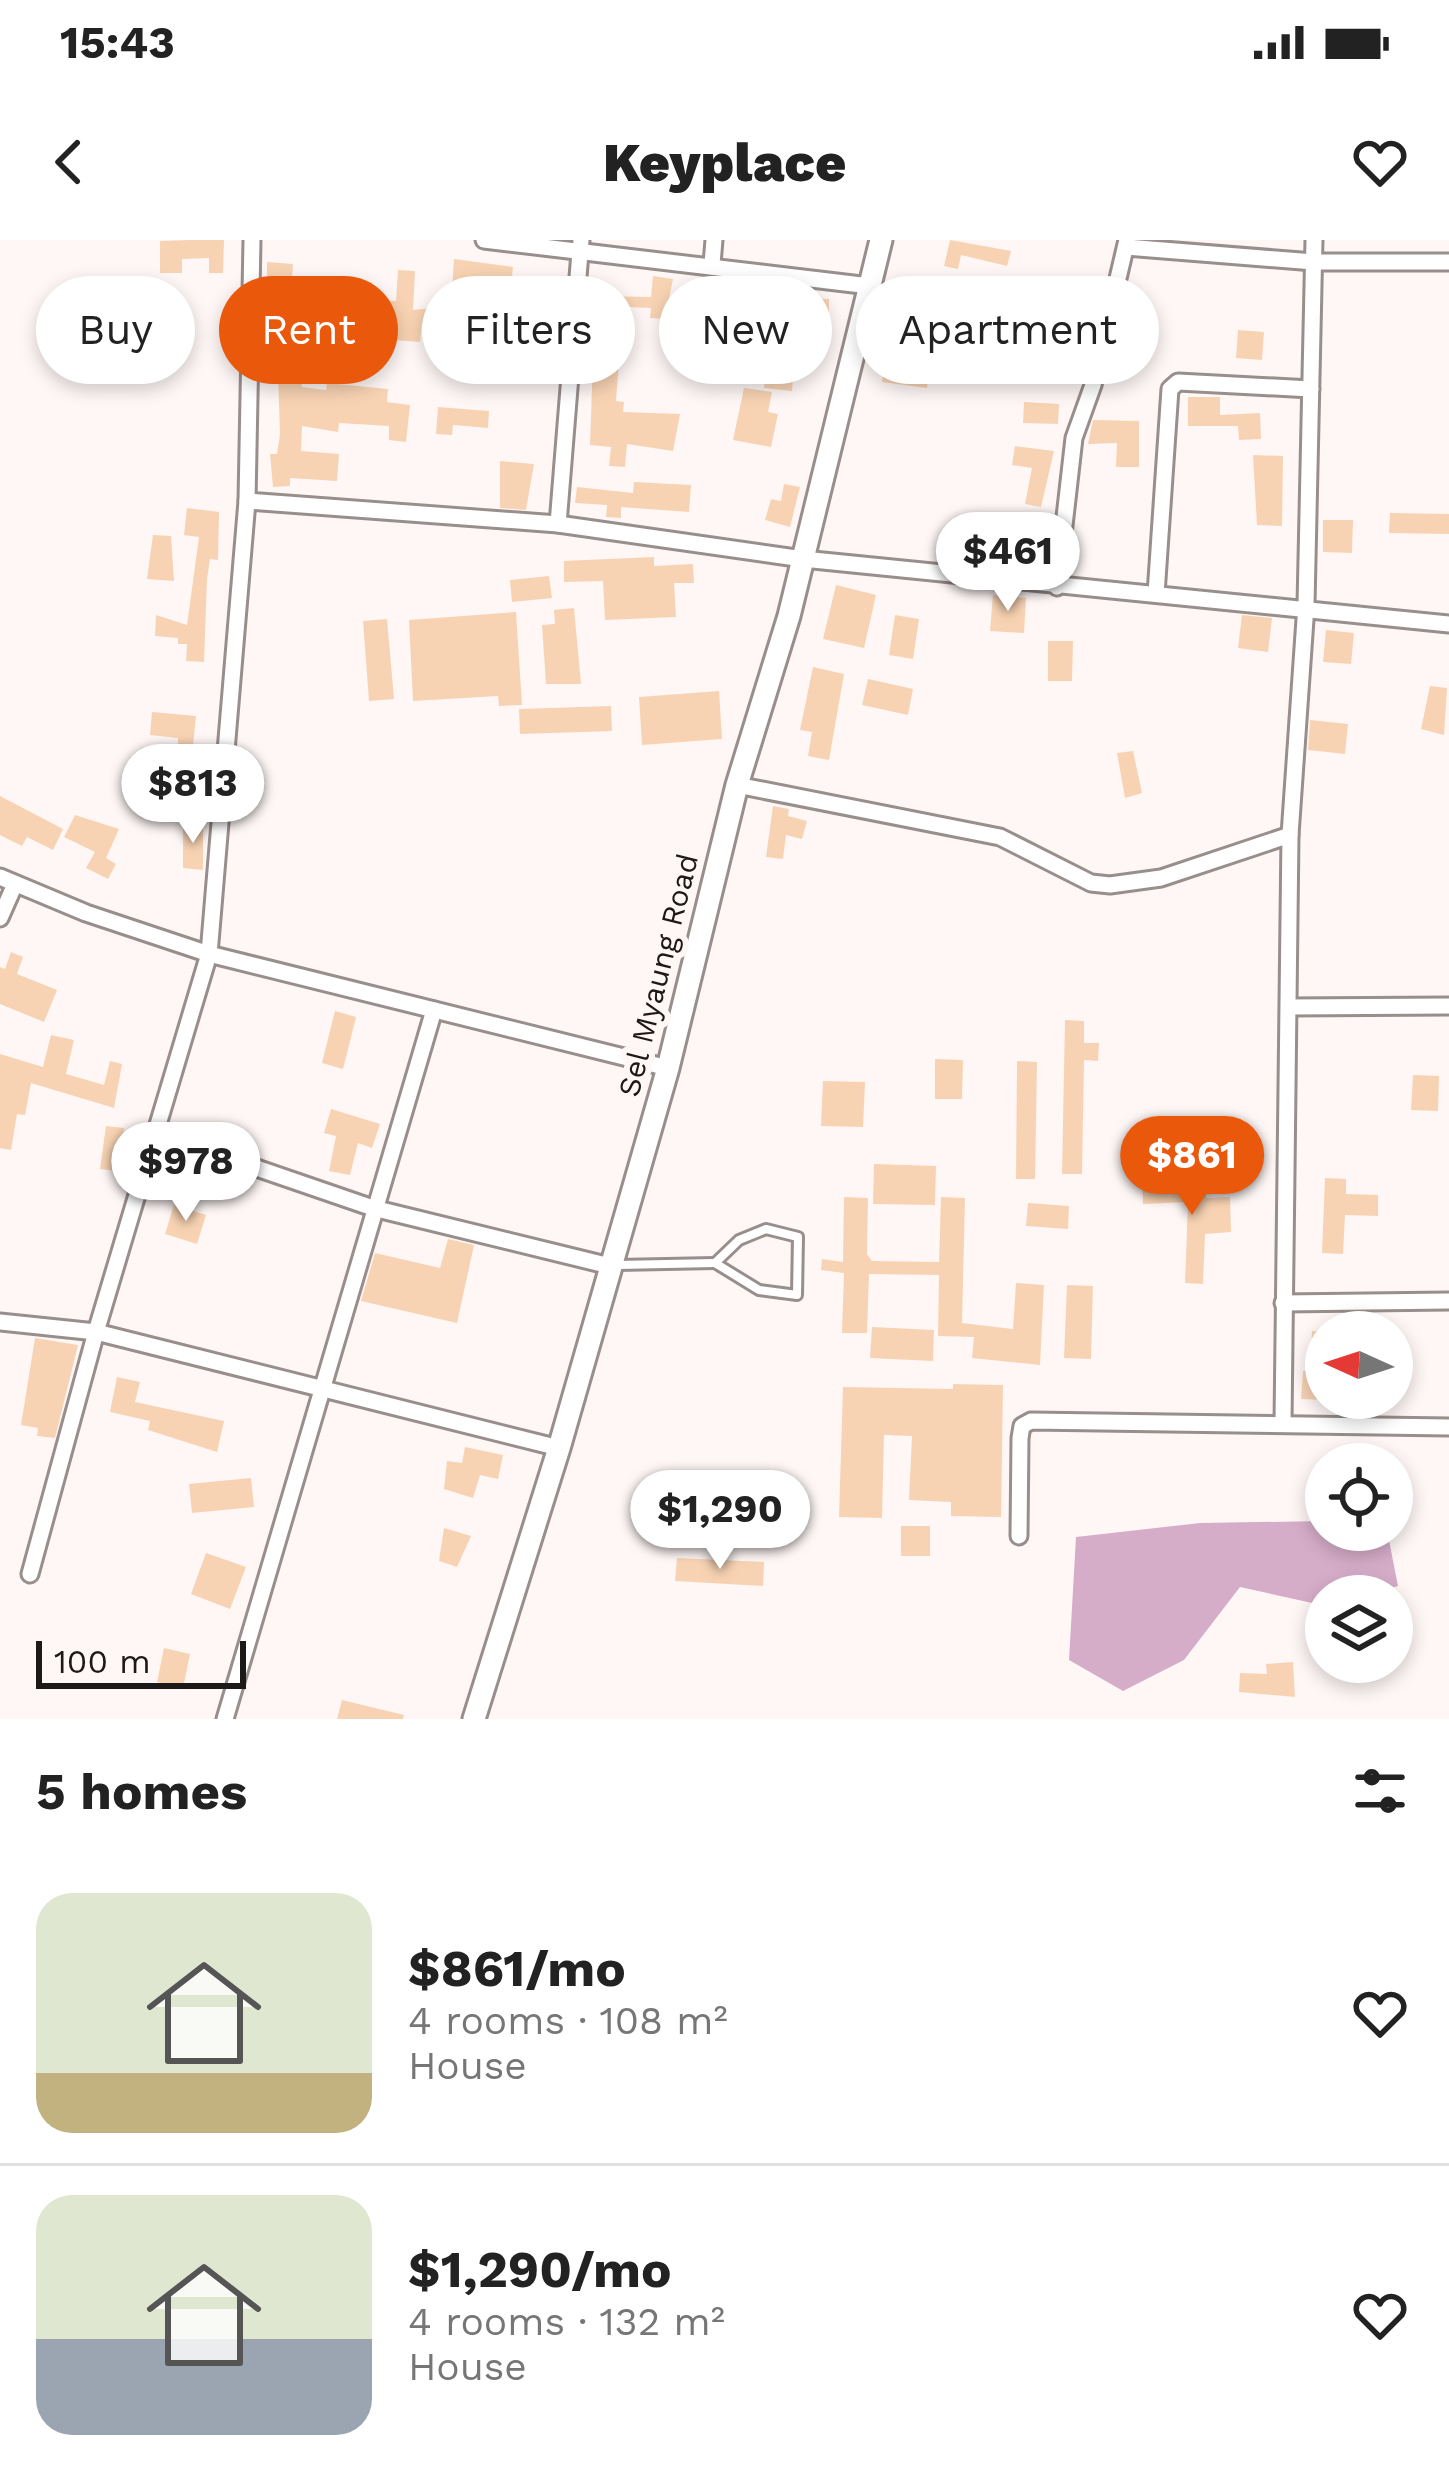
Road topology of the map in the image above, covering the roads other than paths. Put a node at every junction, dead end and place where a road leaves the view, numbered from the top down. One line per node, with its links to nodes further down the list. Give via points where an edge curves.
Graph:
1 (252, 240): 15 (street)
2 (484, 240): 7 (street)
3 (715, 240): 10 (street)
4 (881, 240): 11 (main road, Sel Myaung Road)
5 (1314, 240): 8 (street)
6 (1126, 243): 8 (street); 18 (street, via 1074,438)
7 (580, 244): 10 (street); 16 (street)
8 (1313, 262): 9 (street); 14 (street)
9 (1449, 262)
10 (712, 265): 12 (street)
11 (872, 276)
12 (856, 284)
13 (856, 343): 17 (main road, Sel Myaung Road)
14 (1311, 389): 19 (street, via 1178,382 1170,389); 20 (street)
15 (247, 501): 16 (street); 26 (street)
16 (558, 524): 17 (street)
17 (803, 559): 18 (street); 22 (main road, Sel Myaung Road)
18 (1057, 586): 19 (street)
19 (1156, 594): 20 (street)
20 (1306, 605): 21 (street); 23 (street)
21 (1449, 624)
22 (737, 785): 23 (street, via 1000,837 1110,885 1161,878); 30 (main road, Sel Myaung Road)
23 (1290, 835): 27 (street)
24 (8, 880): 25 (street); 26 (street)
25 (0, 917)
26 (209, 955): 29 (street); 31 (street)
27 (1288, 1006): 28 (street); 36 (street)
28 (1449, 1006)
29 (434, 1010): 30 (street); 32 (street)
30 (668, 1068): 34 (main road, Sel Myaung Road)
31 (151, 1142): 32 (street, via 207,1151); 38 (street)
32 (373, 1208): 34 (street); 39 (street)
33 (716, 1263): 33 (lane, via 760,1290 797,1294 798,1237 790,1231 766,1229 739,1240); 34 (lane)
34 (610, 1266): 42 (main road, Sel Myaung Road)
35 (1449, 1301): 36 (street)
36 (1282, 1303): 40 (street)
37 (0, 1322): 38 (street)
38 (96, 1332): 39 (street); 44 (street)
39 (321, 1385): 42 (street); 45 (street)
40 (1283, 1424): 41 (street); 43 (street, via 1031,1421 1020,1438)
41 (1449, 1427)
42 (560, 1448): 46 (main road, Sel Myaung Road)
43 (1018, 1536)
44 (30, 1574)
45 (225, 1719)
46 (474, 1719)

